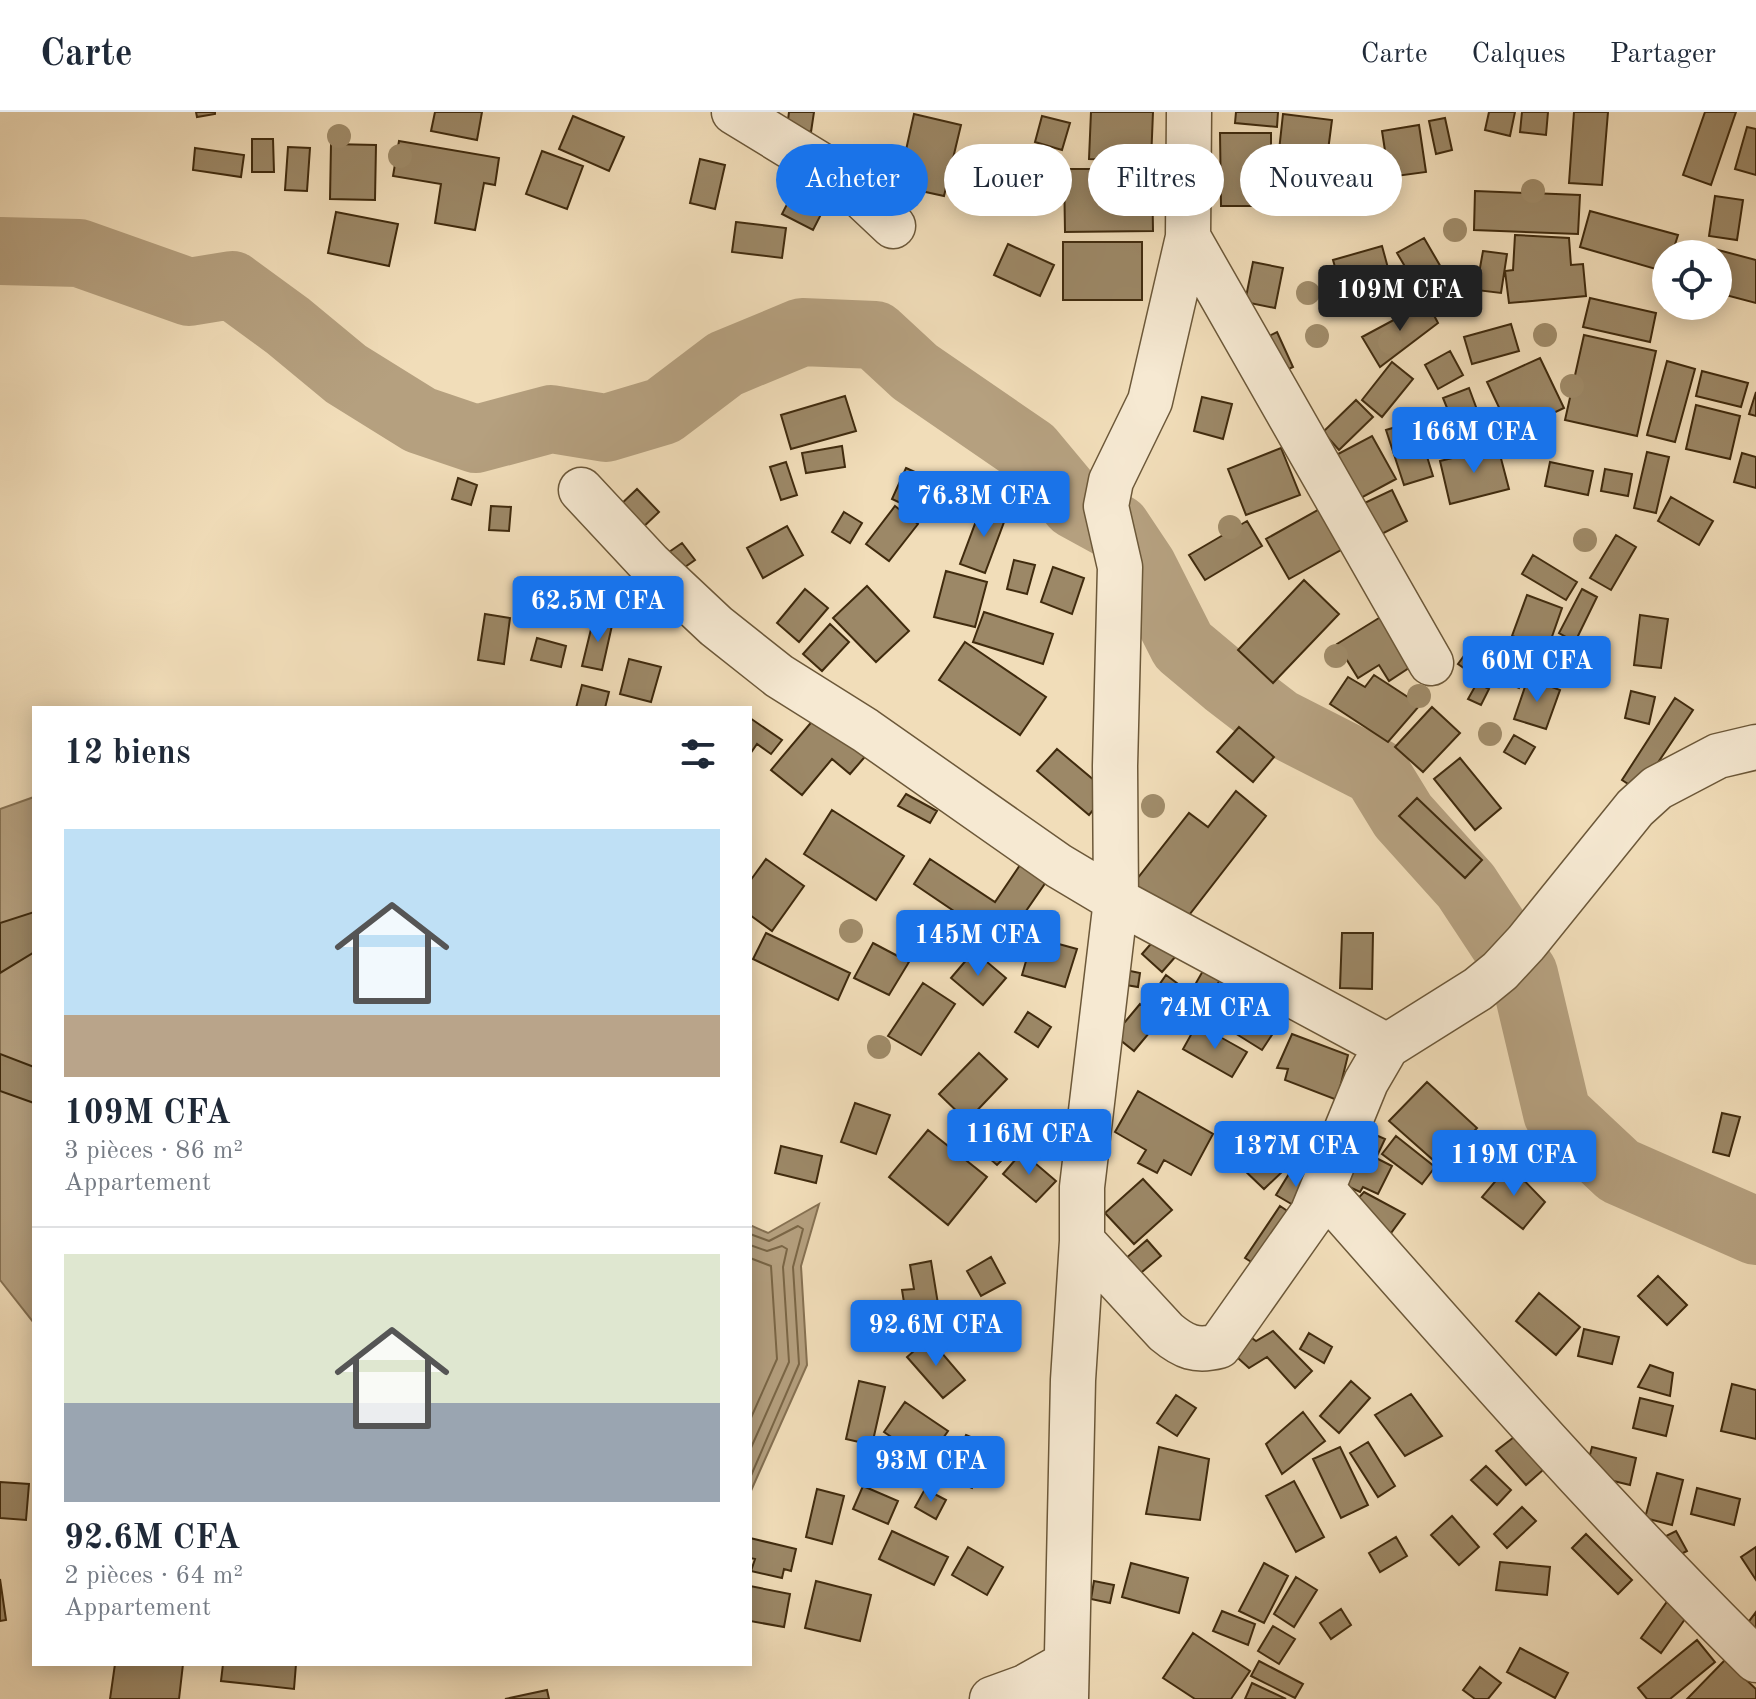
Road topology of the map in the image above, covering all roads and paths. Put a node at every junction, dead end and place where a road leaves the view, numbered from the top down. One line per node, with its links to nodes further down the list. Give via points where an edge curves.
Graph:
1 (734, 112): 3 (street, via 842,178)
2 (1189, 112): 4 (street)
3 (893, 226)
4 (1188, 237): 6 (street); 8 (street, via 1150,401 1111,481 1106,506 1120,567)
5 (581, 490): 8 (street, via 716,626 779,676)
6 (1431, 663)
7 (1756, 747): 9 (street, via 1718,756 1657,788 1500,971)
8 (1116, 900): 9 (street); 11 (street, via 1082,1187)
9 (1387, 1046): 10 (street, via 1366,1082)
10 (1323, 1190): 11 (street, via 1231,1332 1219,1346 1201,1351 1166,1332); 12 (street, via 1557,1454)
11 (1082, 1241): 13 (street)
12 (1756, 1660)
13 (1066, 1682): 14 (street, via 1025,1687)
14 (992, 1699)

